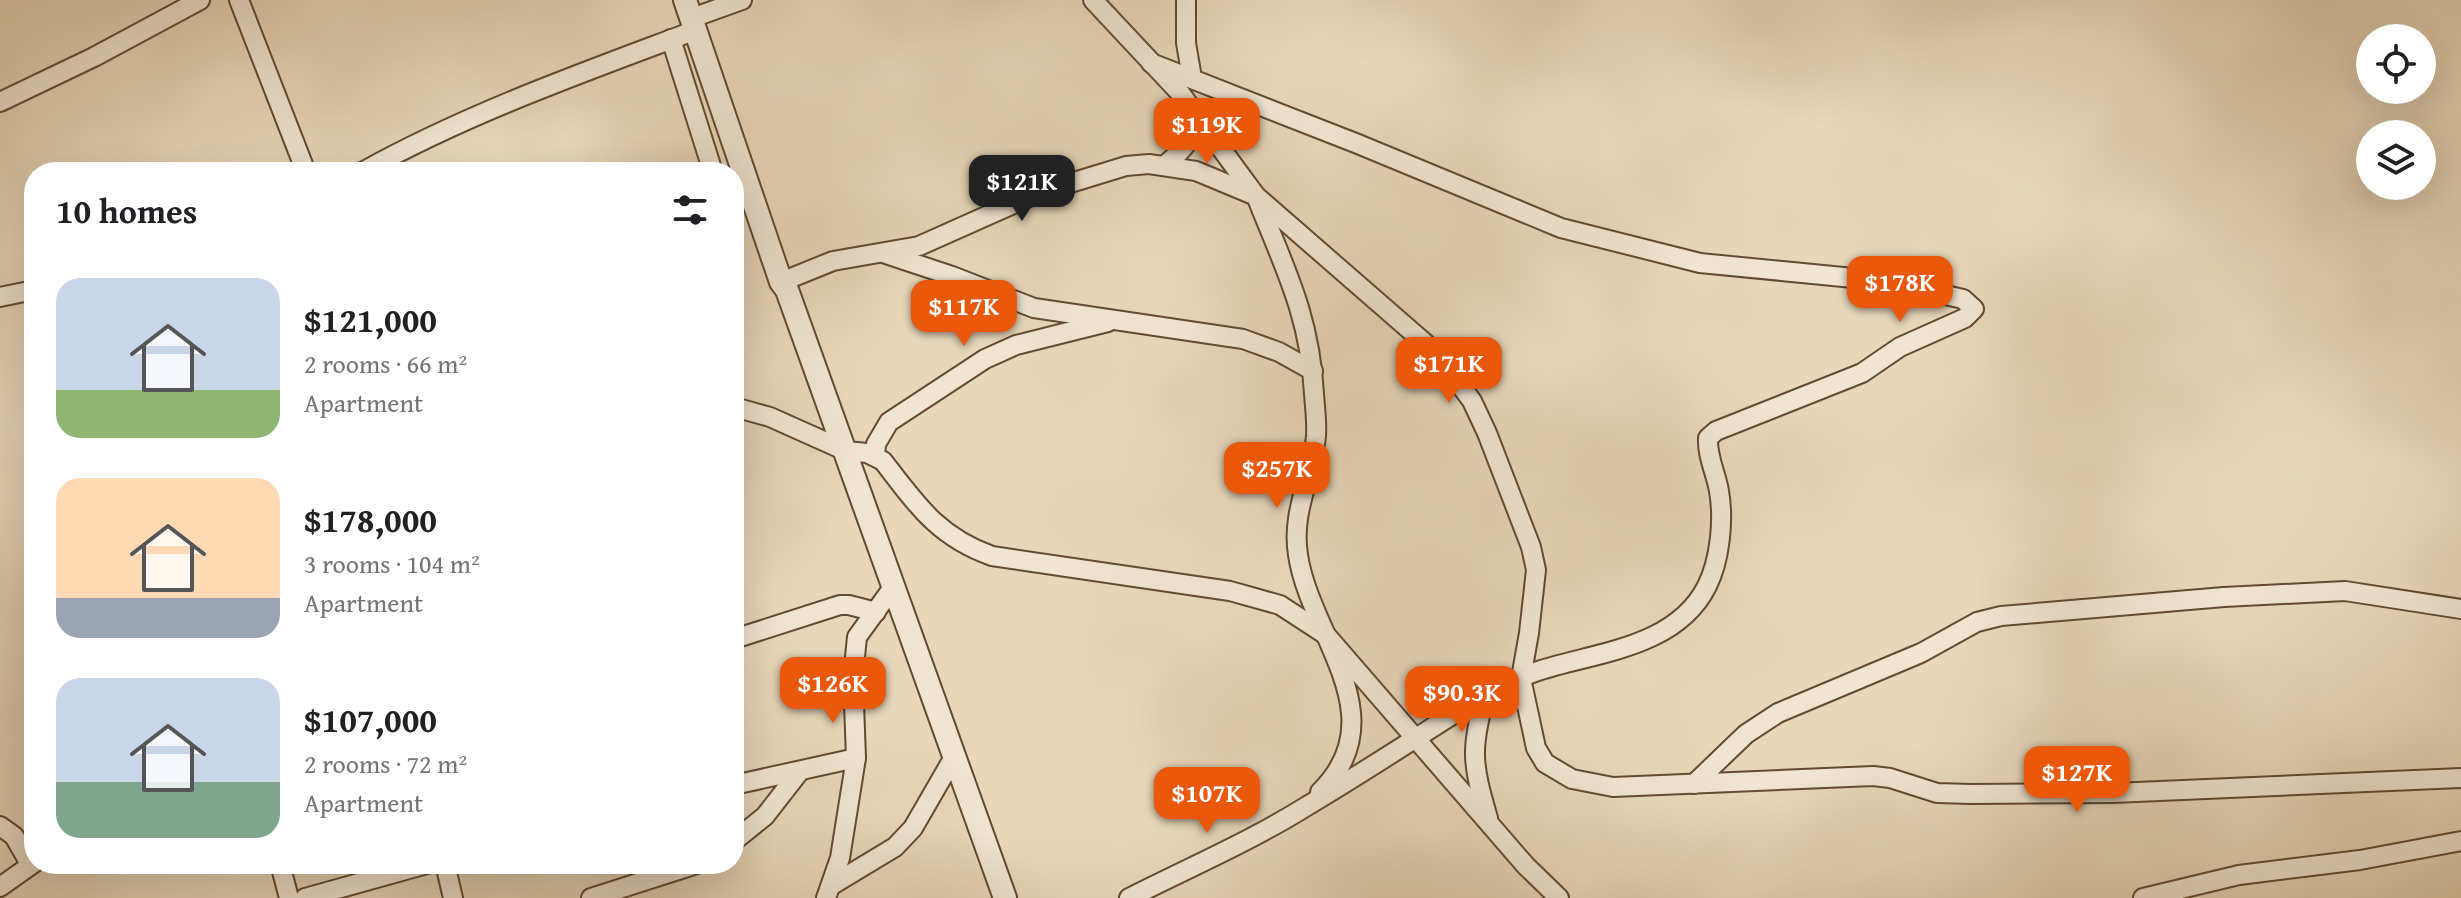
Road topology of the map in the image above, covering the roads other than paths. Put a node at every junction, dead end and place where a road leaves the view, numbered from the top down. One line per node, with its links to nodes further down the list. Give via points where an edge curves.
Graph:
1 (200, 0): 10 (street)
2 (239, 0): 12 (street)
3 (742, 0): 6 (street)
4 (1093, 0): 8 (street)
5 (1186, 0): 9 (street)
6 (691, 16): 7 (street); 15 (street)
7 (671, 39): 13 (street, via 508,102); 14 (street)
8 (1151, 63): 9 (street); 11 (street)
9 (1192, 78): 33 (street, via 1561,228 1700,263 1884,281 1963,299 1974,309 1862,373 1716,431 1708,438 1708,447 1719,488 1719,534 1707,586 1692,608 1642,641)
10 (0, 102)
11 (1192, 110): 16 (street, via 1189,140); 18 (street)
12 (302, 162)
13 (380, 162)
14 (710, 162)
15 (740, 162)
16 (1164, 166): 18 (street, via 1196,171); 19 (street, via 1104,171 1038,193 919,246)
17 (744, 173): 20 (street)
18 (1256, 196): 24 (street, via 1296,291); 33 (street, via 1426,344 1472,401 1536,570)
19 (883, 253): 20 (street, via 833,261); 23 (street, via 1034,308)
20 (781, 282): 26 (street)
21 (24, 292): 22 (street)
22 (0, 297)
23 (1118, 319): 24 (street, via 1243,339); 27 (street, via 1016,345 985,359 889,422)
24 (1313, 371): 31 (street, via 1314,458 1295,530 1304,581)
25 (744, 410): 26 (street)
26 (846, 451): 27 (street); 28 (street)
27 (875, 456): 31 (street, via 936,526 978,551 1247,594 1280,605)
28 (894, 586): 30 (street); 36 (street)
29 (2461, 609): 41 (street, via 2345,591 2001,616 1977,622 1921,653 1778,713 1746,734)
30 (876, 612): 32 (street, via 840,605); 37 (street, via 855,645)
31 (1326, 635): 35 (street); 42 (street, via 1351,702 1351,735 1336,772)
32 (744, 636)
33 (1521, 678): 34 (street); 41 (street, via 1536,748 1545,763 1572,779 1613,787)
34 (1486, 693): 35 (street); 43 (street, via 1475,731 1474,762)
35 (1415, 739): 42 (street); 43 (street)
36 (954, 757): 54 (street, via 913,828 895,847); 59 (street)
37 (856, 758): 38 (street); 54 (street)
38 (800, 771): 40 (street); 45 (street, via 765,816)
39 (2461, 778): 41 (street, via 2113,793 1937,793 1873,776)
40 (744, 783)
41 (1694, 784)
42 (1304, 808): 60 (street)
43 (1490, 825): 61 (street)
44 (0, 826): 47 (street)
45 (744, 833)
46 (2461, 841): 62 (street, via 2239,875)
47 (24, 852)
48 (24, 870): 53 (street)
49 (283, 874): 55 (street)
50 (391, 874): 56 (street)
51 (447, 874): 57 (street)
52 (666, 874): 58 (street)
53 (0, 887)
54 (829, 892)
55 (289, 898)
56 (305, 898)
57 (453, 898)
58 (591, 898)
59 (1005, 898)
60 (1129, 898)
61 (1559, 898)
62 (2143, 898)

